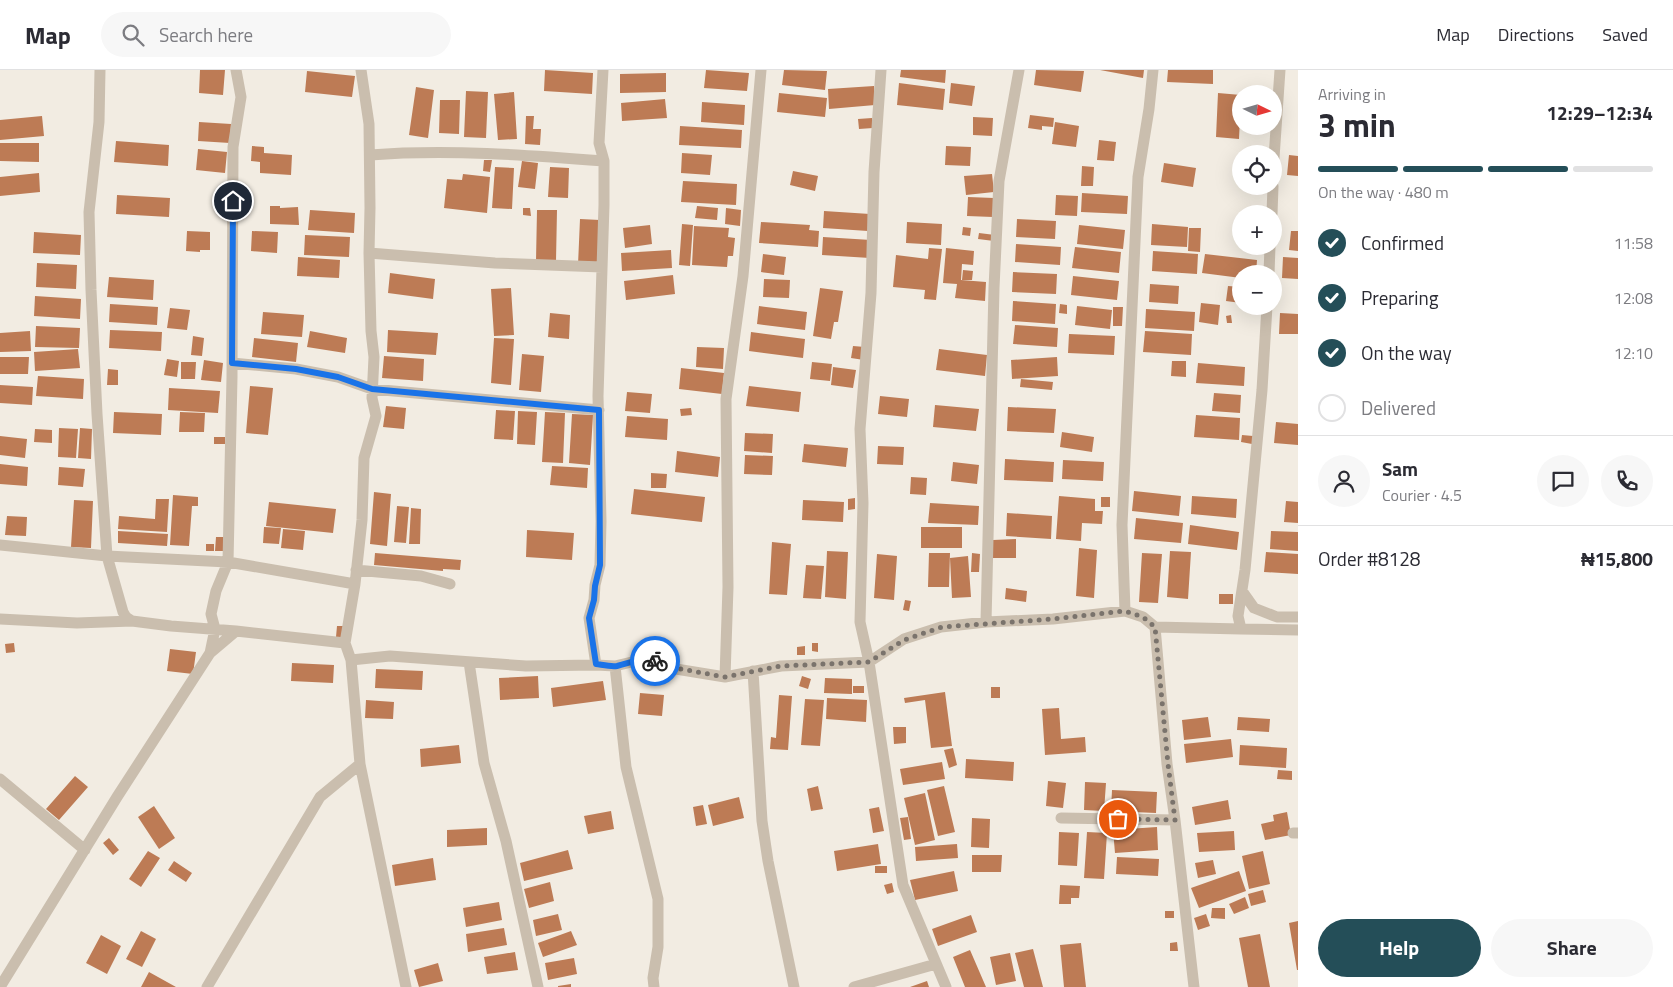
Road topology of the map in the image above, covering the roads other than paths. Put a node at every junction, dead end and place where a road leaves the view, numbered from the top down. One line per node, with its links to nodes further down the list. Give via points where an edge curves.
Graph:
1 (100, 70): 20 (street, via 99,122 89,212 97,414)
2 (236, 70): 16 (street, via 240,97 233,147)
3 (361, 70): 11 (street)
4 (603, 70): 12 (street, via 599,143)
5 (761, 70): 44 (street, via 743,276 726,398 728,587)
6 (881, 70): 40 (street, via 871,292 860,429 863,503 860,622)
7 (1019, 70): 30 (street, via 999,182)
8 (1153, 70): 26 (street, via 1138,186 1122,526)
9 (1280, 70): 10 (street)
10 (1275, 145)
11 (370, 155): 12 (street, via 512,154); 13 (street)
12 (604, 161): 14 (street)
13 (369, 253): 14 (street); 17 (street, via 374,357)
14 (602, 267): 18 (street)
15 (1266, 315): 25 (street)
16 (232, 363): 17 (street, via 305,370); 21 (street)
17 (372, 389): 18 (street); 22 (street, via 376,416 364,458)
18 (599, 410): 41 (street, via 600,565 589,618)
19 (0, 545): 20 (street)
20 (107, 556): 21 (street); 29 (street, via 123,612)
21 (228, 562): 23 (street); 32 (street, via 211,614)
22 (356, 570): 23 (street); 24 (street, via 421,576)
23 (355, 584): 36 (street)
24 (450, 584)
25 (1242, 592): 27 (street, via 1254,608 1277,617); 33 (street, via 1238,616)
26 (1125, 611): 30 (street); 31 (street, via 1143,617)
27 (1298, 617)
28 (0, 619): 29 (street, via 77,623)
29 (132, 621): 32 (street)
30 (986, 622): 40 (street, via 942,627 904,640)
31 (1155, 627): 33 (street); 48 (street)
32 (215, 629): 35 (street); 37 (street)
33 (1241, 629): 34 (street)
34 (1298, 630)
35 (236, 631): 36 (street); 37 (street)
36 (345, 643): 38 (street)
37 (210, 653): 49 (street)
38 (351, 660): 39 (street, via 390,656); 45 (street)
39 (469, 662): 41 (street, via 526,666); 54 (street, via 484,763 506,841)
40 (869, 662): 43 (street, via 781,666); 50 (street, via 903,885)
41 (596, 664): 42 (street)
42 (615, 666): 44 (street, via 649,660); 55 (street, via 626,767 658,899)
43 (753, 671): 44 (street); 56 (street, via 762,821)
44 (725, 677)
45 (360, 764): 52 (street, via 320,798); 53 (street)
46 (0, 779): 49 (street)
47 (1061, 818): 48 (street)
48 (1175, 820): 59 (street)
49 (85, 850): 51 (street)
50 (936, 964): 57 (street); 58 (street)
51 (0, 987)
52 (207, 987)
53 (406, 987)
54 (538, 987)
55 (654, 987)
56 (794, 987)
57 (854, 987)
58 (946, 987)
59 (1194, 987)

